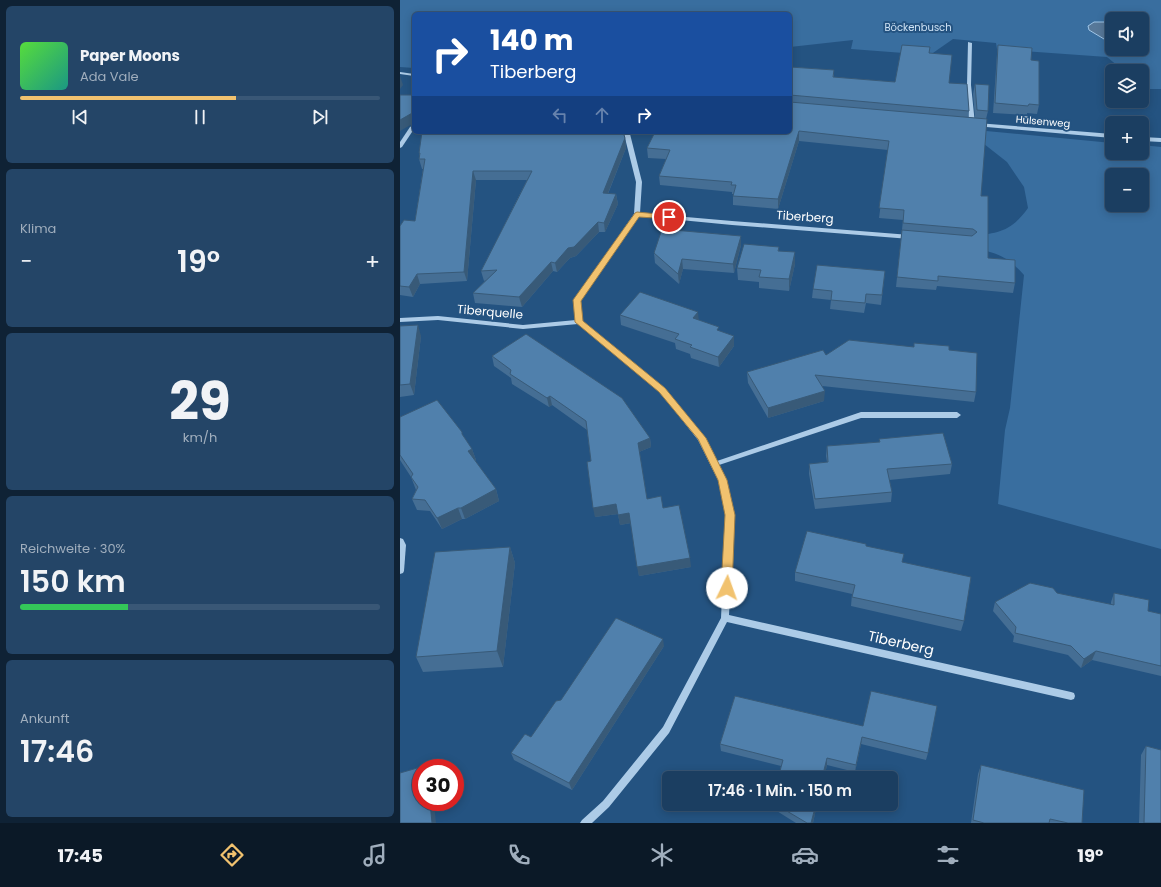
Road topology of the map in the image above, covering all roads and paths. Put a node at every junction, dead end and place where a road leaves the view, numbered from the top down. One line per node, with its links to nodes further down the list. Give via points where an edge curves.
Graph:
1 (970, 43): 5 (street, via 969,85)
2 (400, 73): 3 (street)
3 (412, 75)
4 (964, 124): 5 (street, Hülsenweg)
5 (972, 124): 8 (street, Hülsenweg)
6 (412, 128): 11 (street)
7 (627, 134): 12 (street, via 639,182)
8 (1105, 135)
9 (1149, 139): 10 (street)
10 (1161, 140)
11 (400, 146)
12 (637, 214): 13 (street, Tiberberg); 15 (street, via 577,300)
13 (917, 238)
14 (400, 320): 15 (street, Tiberquelle, via 438,318 523,327)
15 (579, 322): 17 (street, via 662,390 701,438)
16 (957, 416): 17 (street, via 861,415)
17 (715, 464): 20 (street, via 722,480 730,515)
18 (400, 541): 19 (street)
19 (400, 571)
20 (725, 618): 21 (street, Tiberberg); 22 (street, via 666,730 606,804)
21 (1071, 696)
22 (585, 823)

